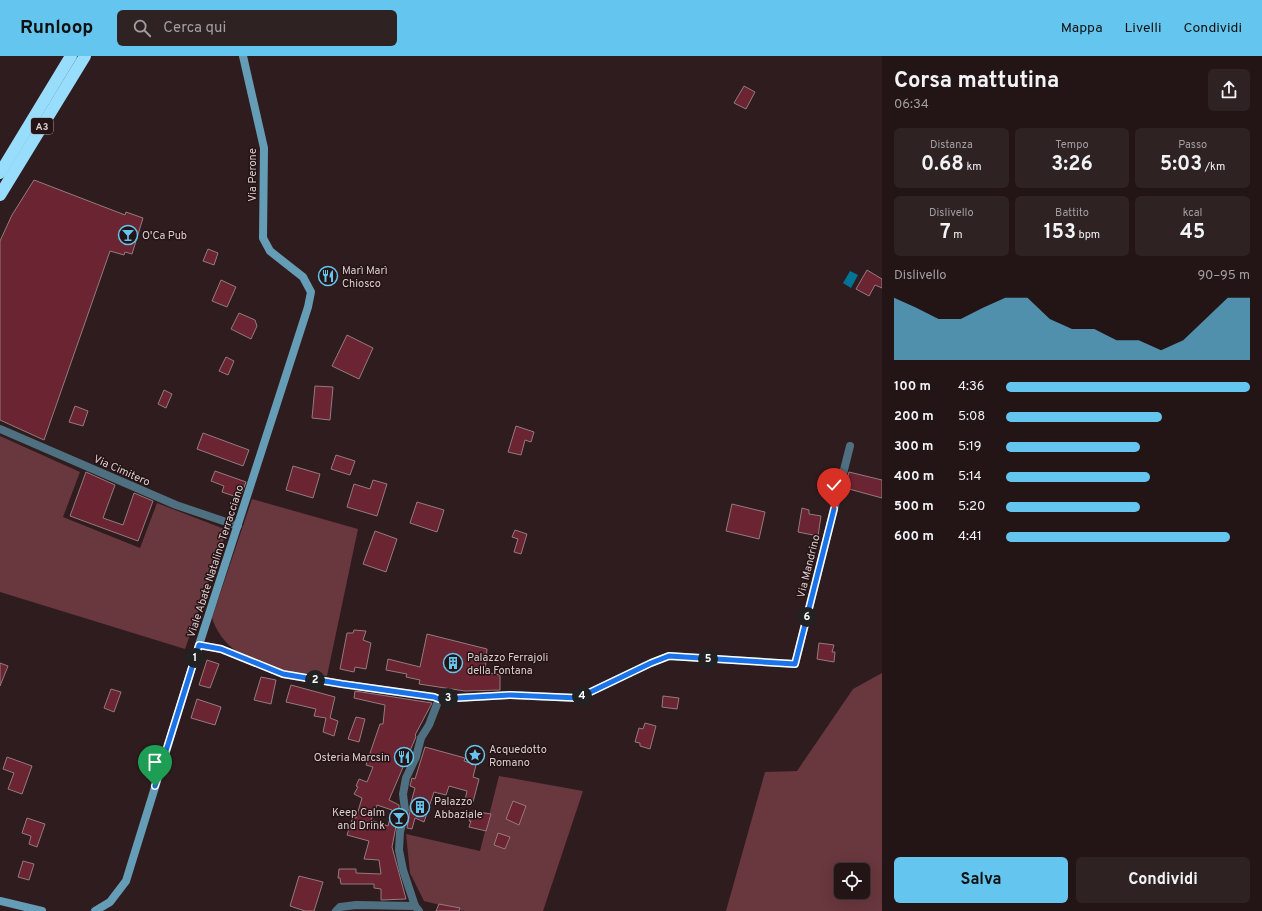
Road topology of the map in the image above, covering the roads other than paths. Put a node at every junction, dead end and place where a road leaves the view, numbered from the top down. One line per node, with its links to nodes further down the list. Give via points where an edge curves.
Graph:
1 (71, 56): 4 (highway, A3)
2 (85, 56): 5 (highway, A3)
3 (243, 56): 6 (street, Via Perone, via 264,148 263,238 270,251)
4 (0, 173)
5 (0, 195)
6 (303, 277): 9 (street, Viale Abate Natalino Terracciano, via 311,292 308,307)
7 (0, 428): 9 (street, Via Cimitero, via 176,505)
8 (850, 446): 11 (street, Via Mandrino, via 795,664 669,656 578,698 510,695)
9 (238, 526): 10 (street, Viale Abate Natalino Terracciano)
10 (199, 645): 11 (street, via 221,649 283,674); 15 (street, Viale Abate Natalino Terracciano, via 126,881 110,902)
11 (439, 699): 13 (street, via 421,738 406,778 403,794 405,810 399,850 403,870)
12 (0, 900): 14 (street)
13 (417, 908): 16 (street, via 356,906 340,907)
14 (42, 911)
15 (95, 911)
16 (336, 911)

